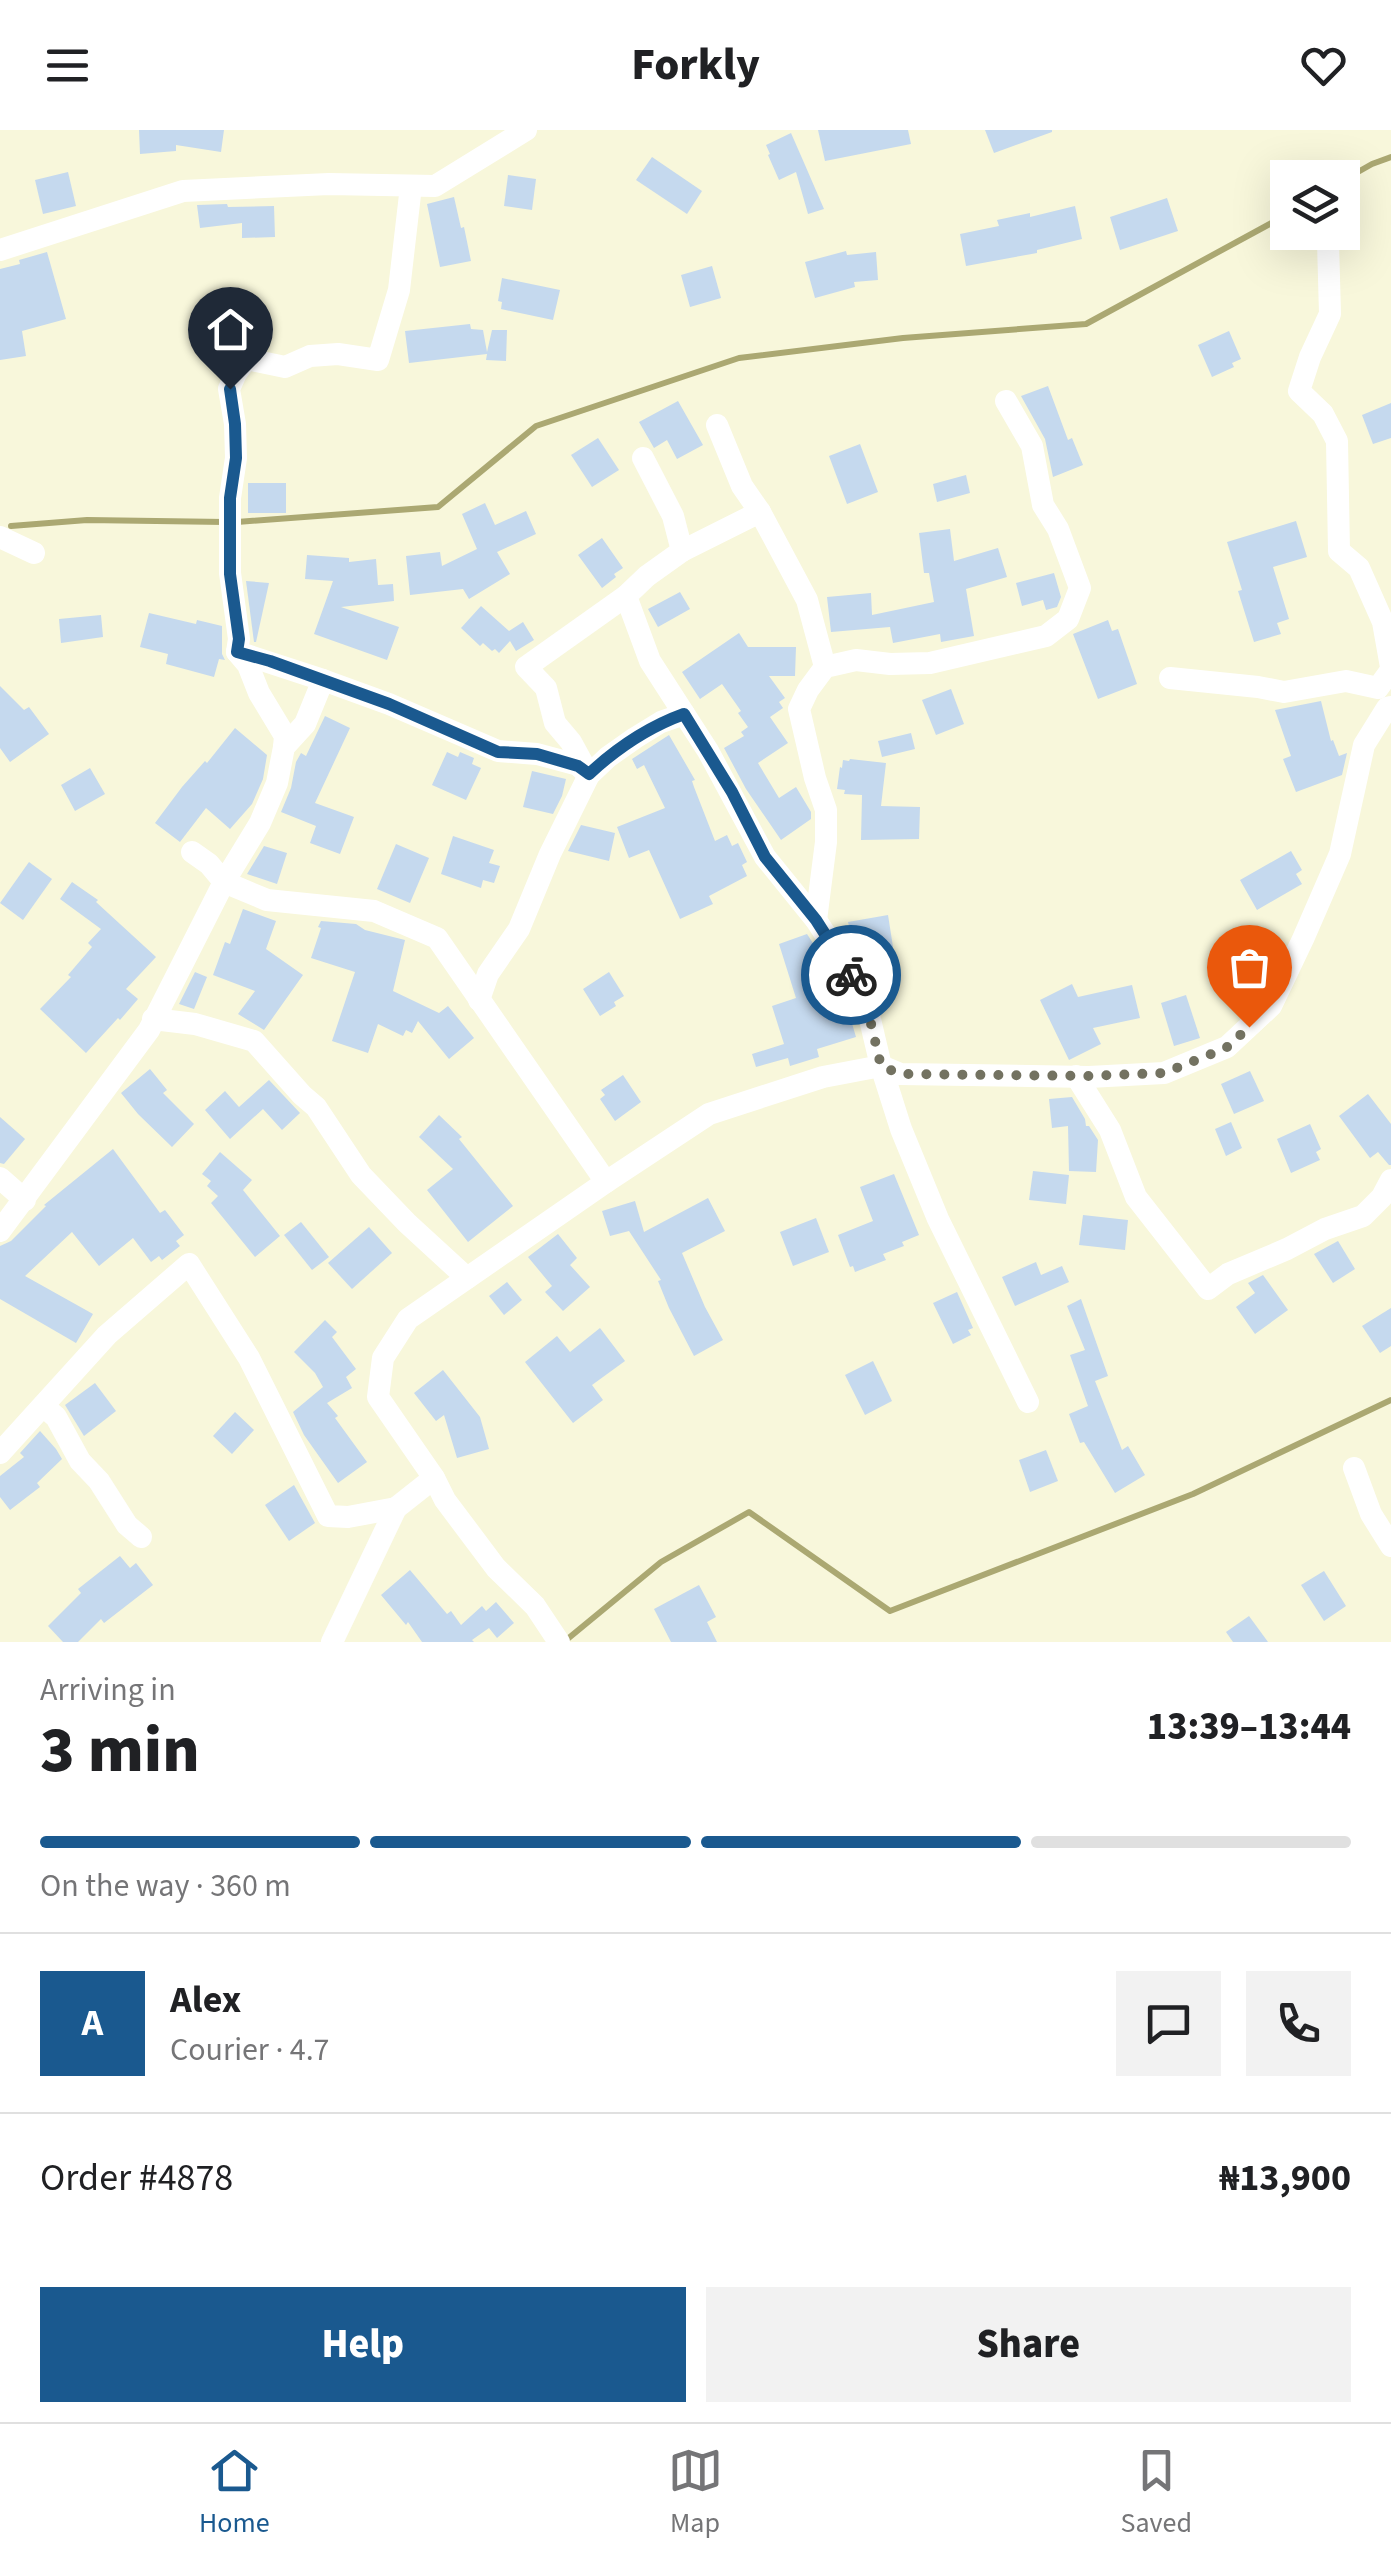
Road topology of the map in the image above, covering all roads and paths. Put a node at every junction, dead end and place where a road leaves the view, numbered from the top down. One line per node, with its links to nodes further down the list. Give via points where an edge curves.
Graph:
1 (526, 130): 2 (street, via 435,186)
2 (412, 186): 3 (street, via 184,191); 13 (street, via 399,290 378,360 310,356 285,367 248,359 236,373 230,389 236,458 230,574)
3 (0, 250)
4 (1328, 250): 15 (street, via 1330,314 1300,391 1338,441 1339,551 1360,568 1383,622)
5 (1006, 400): 14 (street, via 1032,446 1043,506 1080,588 1068,619 1046,636 930,663 856,660)
6 (717, 425): 8 (street)
7 (643, 458): 11 (street, via 673,516)
8 (760, 512): 11 (street); 14 (street, via 808,600)
9 (0, 537): 10 (street)
10 (34, 552)
11 (682, 552): 12 (street)
12 (626, 596): 19 (street, via 650,661); 21 (street, via 526,667 546,688 555,723)
13 (237, 652): 17 (street); 20 (street, via 285,736)
14 (825, 667): 24 (street, via 799,709 826,810)
15 (1391, 670): 16 (street, via 1378,688 1346,681 1284,692); 18 (street)
16 (1170, 678)
17 (323, 680): 20 (street, via 305,724); 21 (street, via 498,752 537,754)
18 (1389, 707): 28 (street, via 1364,745 1340,854 1271,1006 1226,1048 1164,1073)
19 (684, 714): 21 (street, via 635,738); 24 (street, via 765,857)
20 (284, 747): 23 (street, via 260,822)
21 (589, 774): 25 (street)
22 (192, 852): 23 (street)
23 (224, 882): 25 (street, via 267,900 374,911 438,938); 26 (street)
24 (816, 920): 27 (street, via 864,994)
25 (479, 1000): 31 (street)
26 (153, 1019): 32 (street); 34 (street, via 254,1041 316,1107 361,1174)
27 (881, 1066): 28 (street, via 900,1074); 31 (street, via 708,1114); 35 (street, via 938,1219)
28 (1076, 1076): 30 (street, via 1110,1130 1136,1197 1208,1289 1228,1274 1363,1216)
29 (0, 1178): 32 (street)
30 (1391, 1180)
31 (606, 1182): 34 (street)
32 (25, 1200): 33 (street)
33 (0, 1231)
34 (466, 1278): 39 (street, via 408,1319 383,1358 378,1397)
35 (1028, 1402)
36 (43, 1406): 37 (street); 40 (street, via 108,1335 189,1264 250,1358 328,1516); 41 (street)
37 (0, 1453)
38 (1354, 1468): 42 (street)
39 (434, 1478): 40 (street); 44 (street, via 496,1568)
40 (396, 1508): 43 (street)
41 (141, 1536)
42 (1391, 1546)
43 (332, 1642)
44 (560, 1642)

